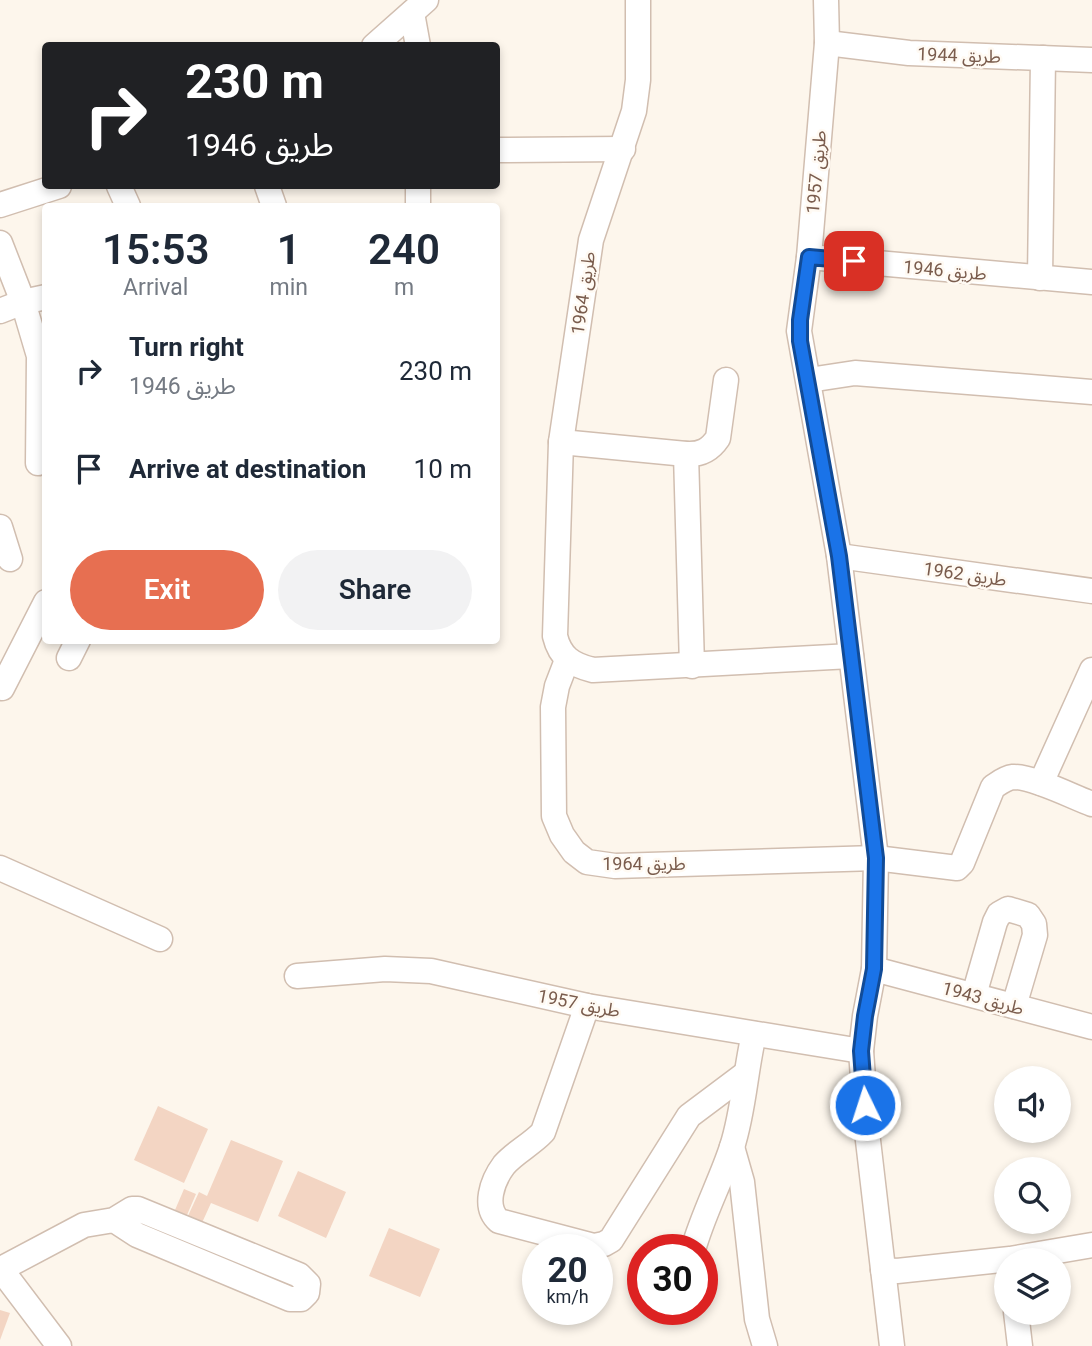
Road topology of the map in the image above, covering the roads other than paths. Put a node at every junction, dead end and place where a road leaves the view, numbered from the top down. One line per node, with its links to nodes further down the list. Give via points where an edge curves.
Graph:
1 (638, 0): 9 (street, طريق 1964, via 638,80)
2 (826, 0): 6 (street, طريق 1957)
3 (419, 6): 4 (street); 5 (street)
4 (378, 42)
5 (418, 42)
6 (827, 43): 7 (street, طريق 1944, via 909,53); 14 (street, طريق 1957)
7 (1043, 58): 8 (street, طريق 1944); 15 (street)
8 (1092, 60)
9 (623, 149): 10 (street); 22 (street, طريق 1964, via 591,240)
10 (500, 150)
11 (50, 189): 12 (street)
12 (0, 205)
13 (0, 243): 17 (street)
14 (809, 257): 15 (street, طريق 1946); 20 (street, طريق 1957, via 800,331)
15 (1040, 278): 16 (street, طريق 1946)
16 (1092, 282)
17 (34, 299): 18 (street); 24 (street)
18 (0, 311)
19 (726, 380): 23 (street, via 718,438 701,453)
20 (809, 380): 21 (street, via 855,373); 26 (street, طريق 1957)
21 (1092, 391)
22 (561, 442): 23 (street); 31 (street, طريق 1964, via 555,636)
23 (686, 454): 32 (street)
24 (37, 463)
25 (0, 527): 27 (street)
26 (839, 556): 28 (street, طريق 1962); 30 (street, طريق 1957)
27 (10, 559)
28 (1092, 591)
29 (42, 610): 34 (street)
30 (851, 656): 32 (street); 37 (street, طريق 1957)
31 (567, 660): 32 (street, via 593,670); 37 (street, طريق 1964, via 553,707 554,816 574,852 587,862 615,866)
32 (692, 666)
33 (1092, 670): 35 (street)
34 (2, 688)
35 (1041, 783): 36 (street); 37 (street, via 1015,777 993,787 957,868)
36 (1092, 804)
37 (876, 858): 40 (street, طريق 1957)
38 (0, 868): 39 (street)
39 (160, 939)
40 (874, 969): 42 (street, طريق 1943); 47 (street, طريق 1957)
41 (297, 976): 43 (street, طريق 1957, via 385,969 431,971)
42 (974, 995): 44 (street, طريق 1943); 44 (street, via 995,922 1008,909 1028,915 1035,935)
43 (587, 1006): 46 (street, طريق 1957); 48 (street, via 543,1132 505,1164 494,1182 489,1205 499,1221 594,1246 611,1240 689,1116)
44 (1014, 1006): 45 (street, طريق 1943)
45 (1092, 1027)
46 (754, 1034): 47 (street, طريق 1957); 48 (street)
47 (861, 1051): 56 (street, طريق 1957)
48 (745, 1074): 49 (street, via 744,1101)
49 (732, 1147): 51 (street); 59 (street, via 743,1182 756,1306)
50 (114, 1220): 50 (street, via 138,1209 299,1275 308,1283 307,1293 301,1299 290,1299 137,1235); 55 (street, via 84,1225)
51 (699, 1234)
52 (1092, 1245): 53 (street)
53 (1071, 1249)
54 (994, 1261): 56 (street)
55 (1, 1269): 58 (street)
56 (883, 1269): 60 (street, طريق 1957)
57 (1018, 1325): 61 (street)
58 (59, 1346)
59 (765, 1346)
60 (892, 1346)
61 (1020, 1346)

